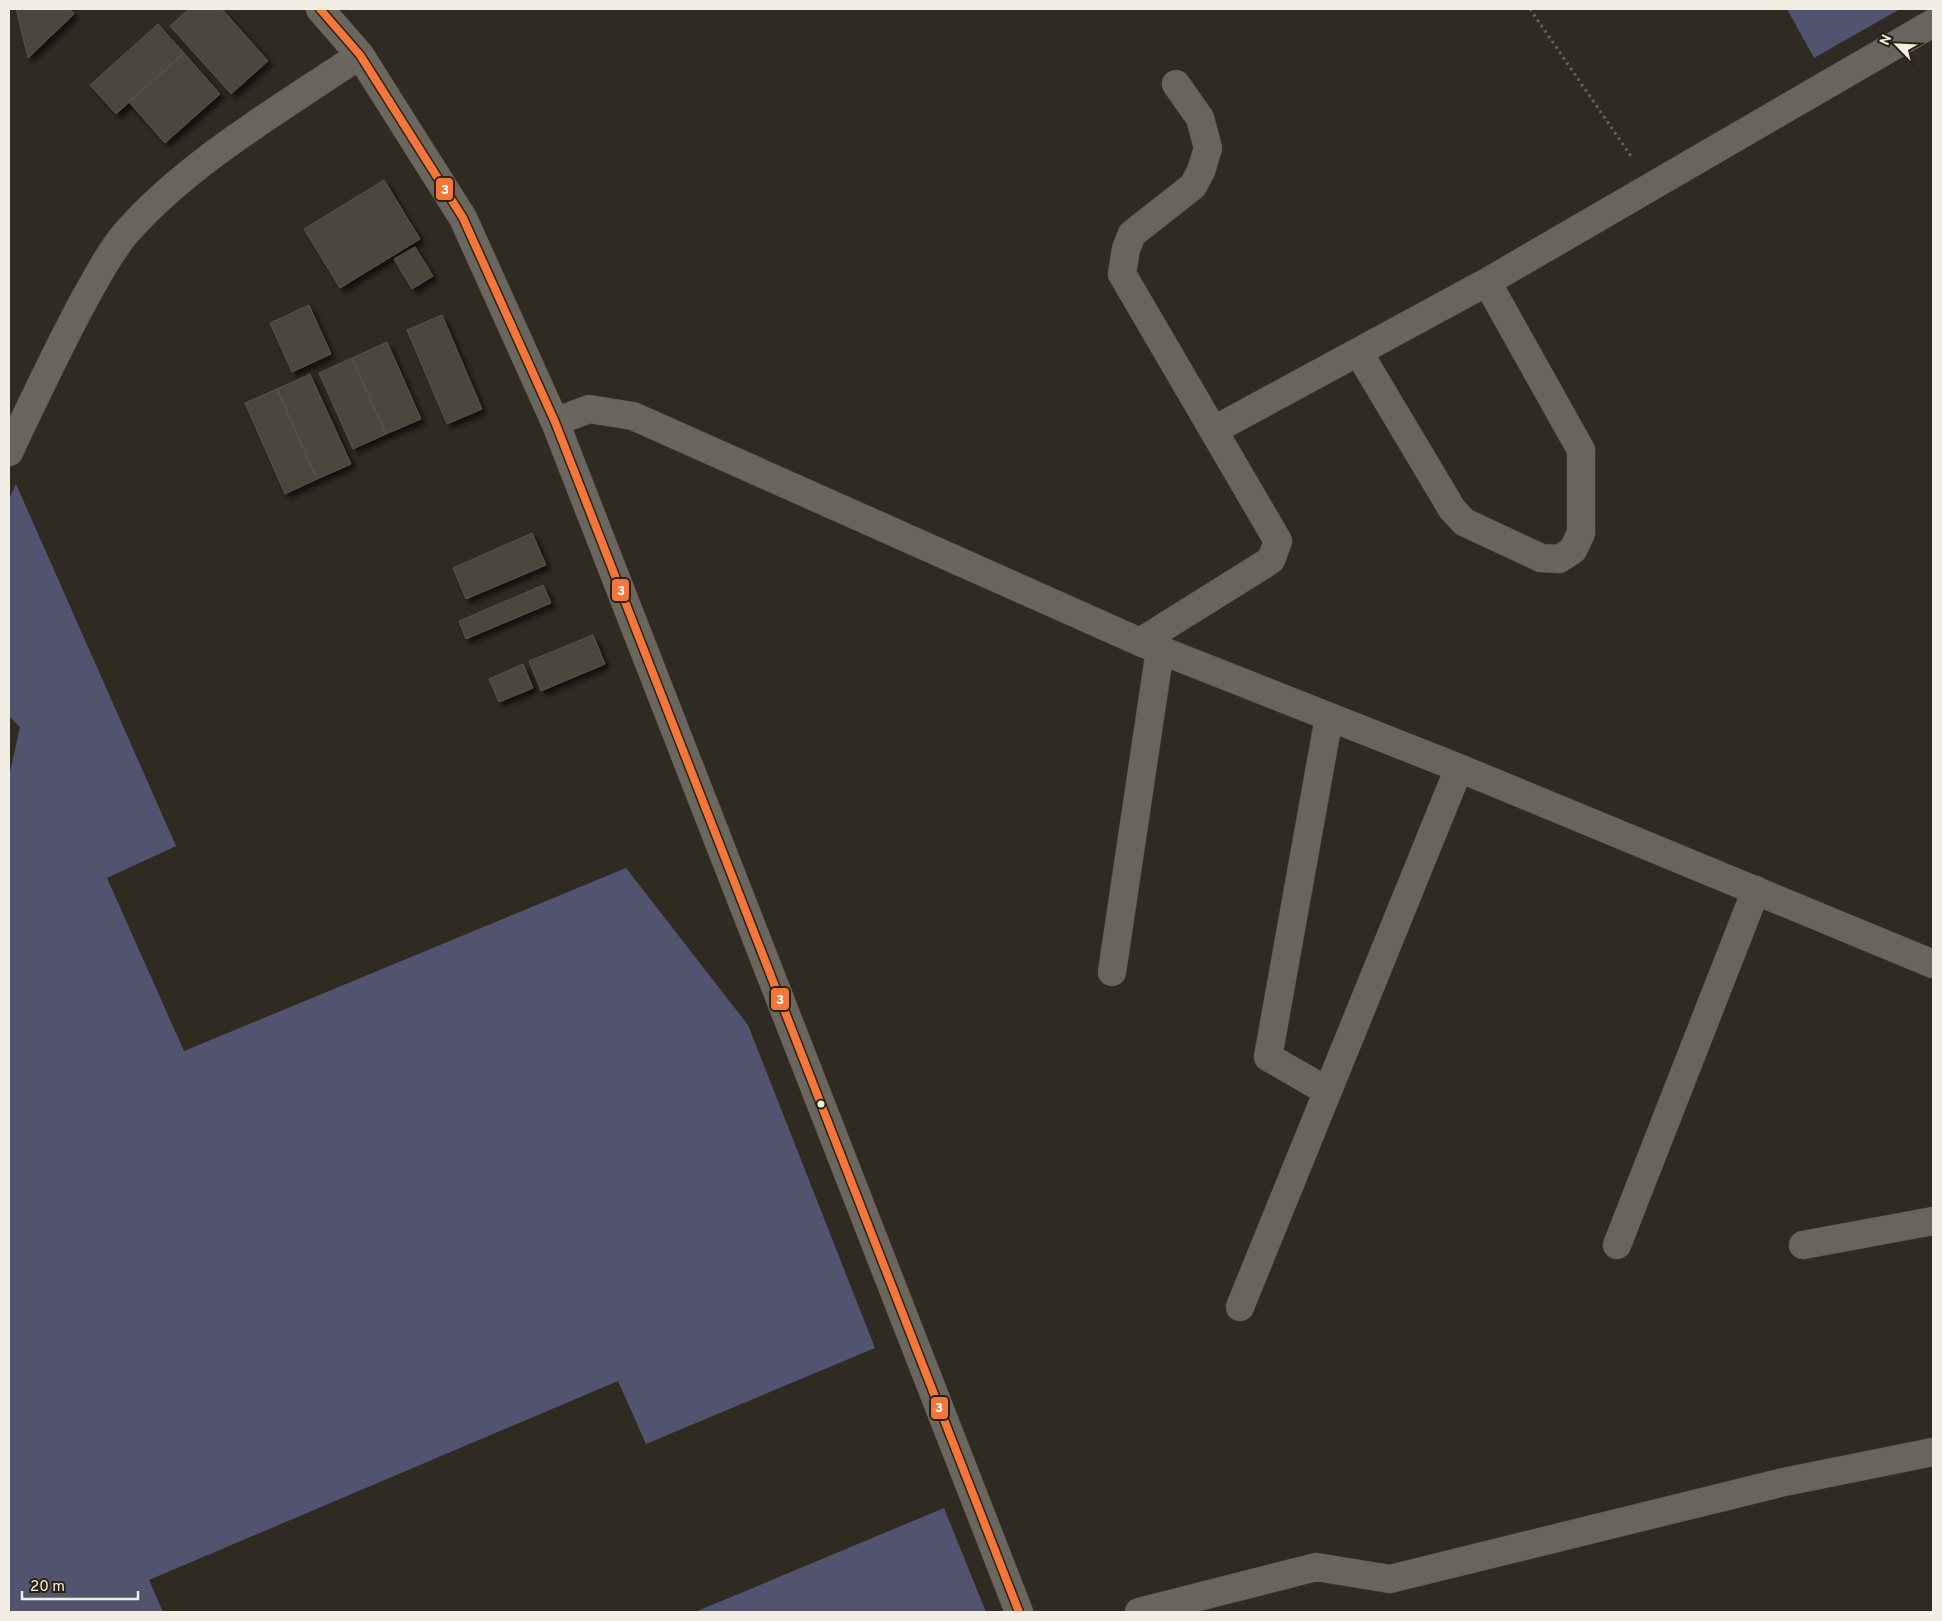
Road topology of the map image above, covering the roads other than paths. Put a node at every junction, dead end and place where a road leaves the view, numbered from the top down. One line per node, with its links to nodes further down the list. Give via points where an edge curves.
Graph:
1 (320, 9): 3 (street)
2 (1933, 23): 5 (street)
3 (360, 55): 7 (street, via 463,218); 9 (street, via 216,152 126,233 70,326)
4 (1176, 84): 8 (street, via 1200,118 1208,148 1201,172 1192,186 1132,234 1122,274)
5 (1488, 282): 6 (street); 6 (street, via 1581,450 1581,533 1573,550 1559,559 1542,558 1464,522 1452,509)
6 (1359, 354): 8 (street)
7 (555, 422): 10 (street, via 588,410 633,416); 22 (street)
8 (1214, 430): 10 (street, via 1278,541 1276,552 1272,560)
9 (9, 452)
10 (1150, 646): 11 (street); 15 (street)
11 (1329, 717): 12 (street); 16 (street, via 1268,1057)
12 (1459, 768): 13 (street); 16 (street)
13 (1756, 890): 14 (street); 18 (street)
14 (1933, 964)
15 (1112, 972)
16 (1327, 1091): 20 (street)
17 (1932, 1218): 19 (street)
18 (1617, 1245)
19 (1803, 1245)
20 (1240, 1307)
21 (1933, 1452): 23 (street, via 1784,1482 1390,1579 1316,1567)
22 (1019, 1612)
23 (1139, 1612)

